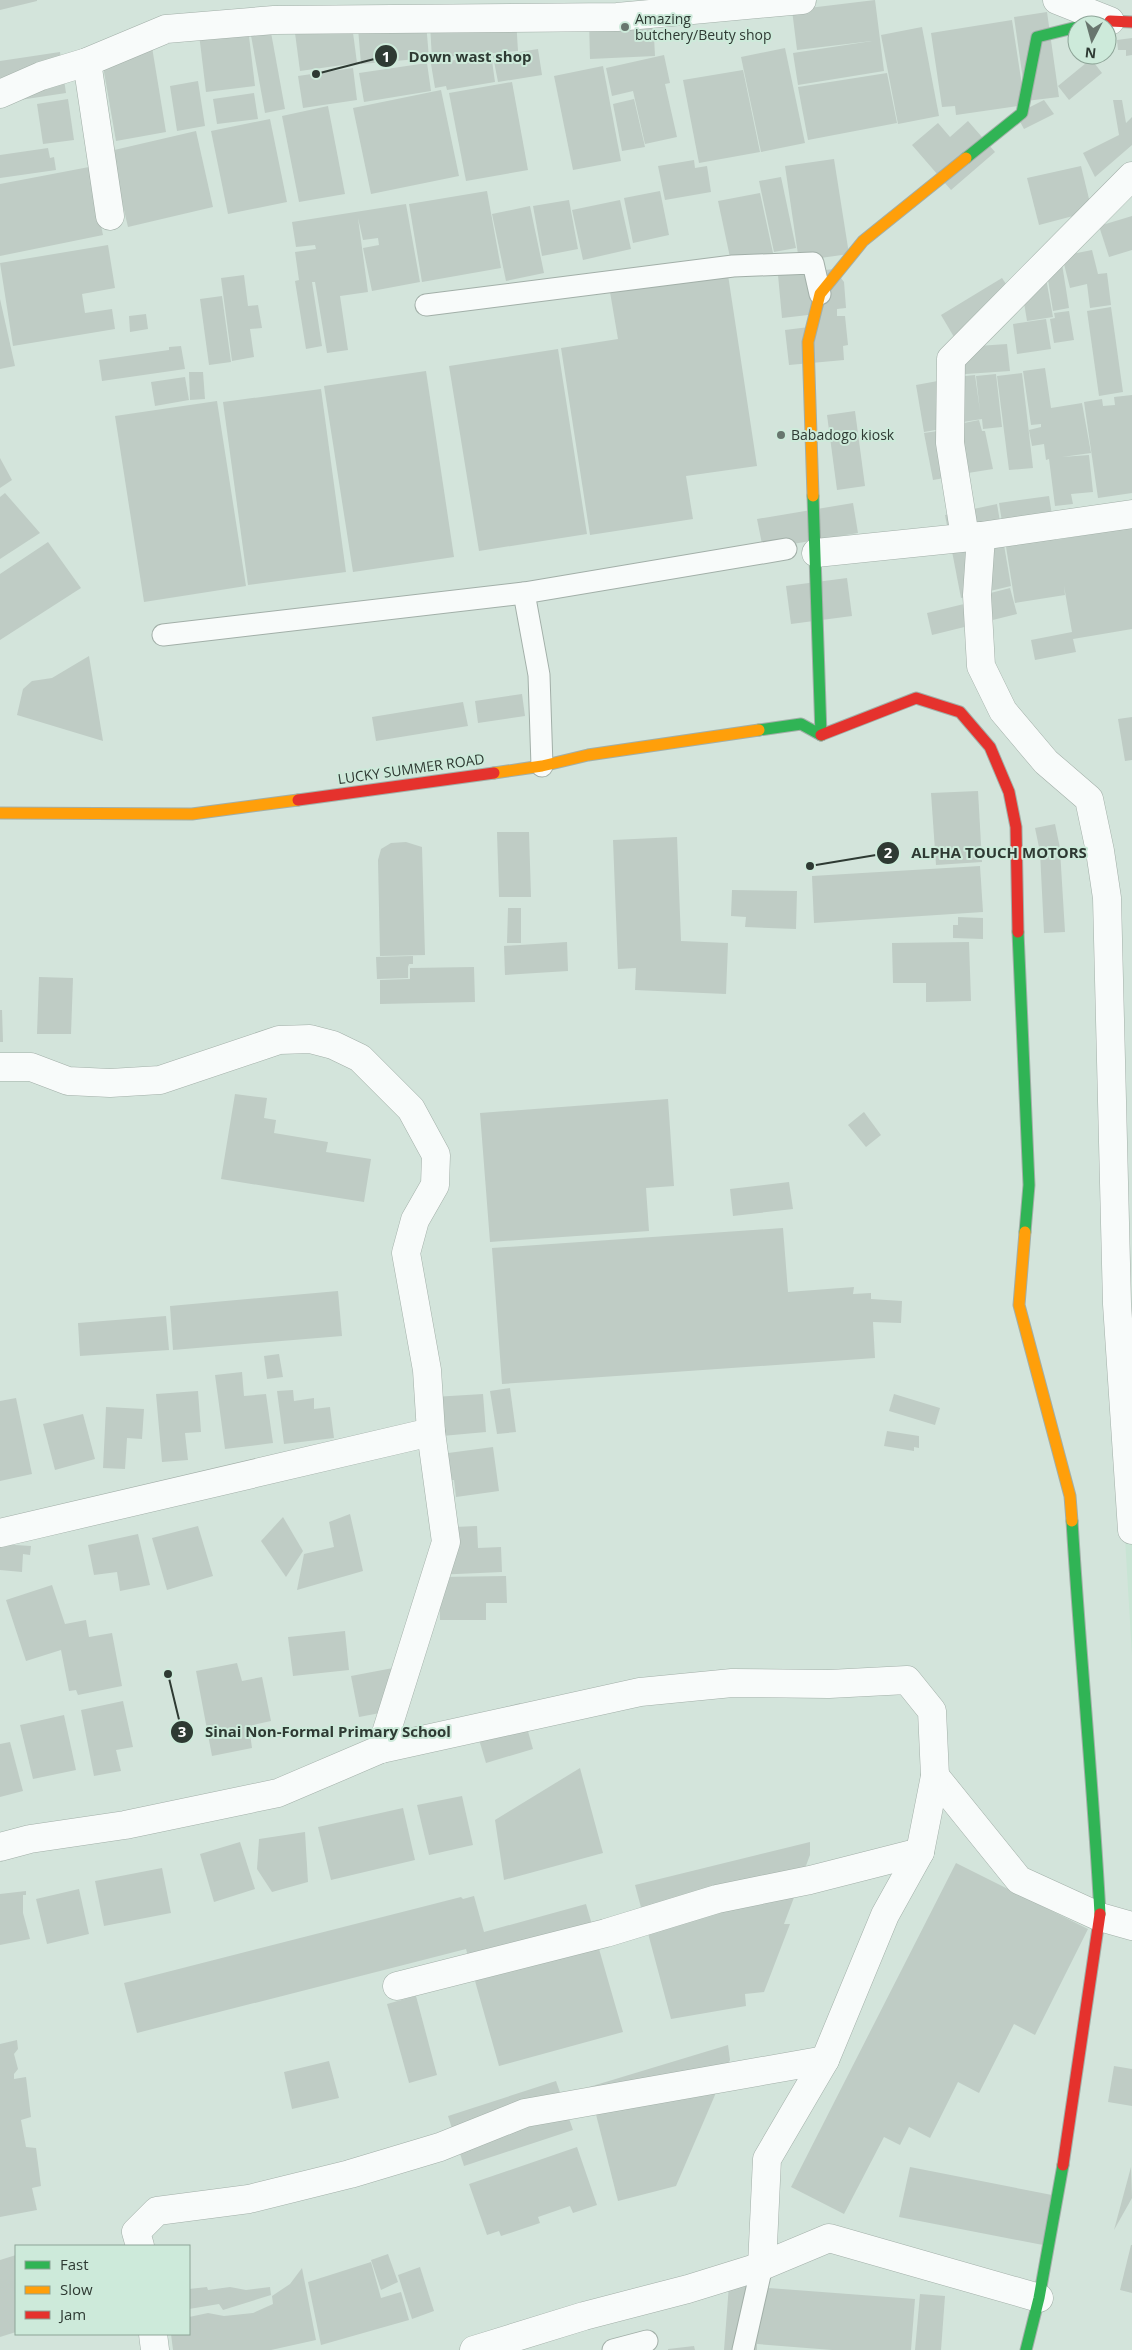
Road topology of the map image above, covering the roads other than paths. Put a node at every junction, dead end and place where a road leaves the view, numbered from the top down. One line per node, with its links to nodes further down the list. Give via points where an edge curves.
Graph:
1 (802, 0): 5 (street, via 617,17 274,20 166,29)
2 (1057, 0): 3 (street)
3 (1092, 15)
4 (1067, 30): 9 (street, via 1037,37 1022,113 863,241)
5 (87, 62): 6 (street, via 41,76); 8 (street)
6 (0, 94)
7 (1132, 176): 12 (street, via 951,359 950,443)
8 (110, 216)
9 (820, 294): 10 (lane, via 813,263 804,263 733,266); 14 (street, via 808,342)
10 (426, 305)
11 (1132, 514): 12 (street)
12 (973, 537): 14 (street); 22 (street, via 981,666 1003,712 1046,762 1089,800 1100,851 1107,898 1117,1304)
13 (786, 549): 15 (lane)
14 (816, 553): 17 (street)
15 (524, 593): 16 (lane); 18 (lane, via 539,675)
16 (163, 635)
17 (820, 736): 18 (street, LUCKY SUMMER ROAD, via 801,724 588,755); 28 (street, via 916,698 960,712 990,747 1009,792 1016,827 1029,1185 1019,1305 1070,1496)
18 (542, 766): 19 (street, LUCKY SUMMER ROAD, via 192,814)
19 (0, 813)
20 (0, 1068): 21 (street, via 31,1067 68,1081 160,1080 279,1040 310,1039 333,1045 360,1058 410,1109 436,1155 435,1185 415,1220 406,1253 427,1370)
21 (431, 1432): 23 (street); 24 (street, via 446,1542)
22 (1132, 1530)
23 (0, 1533)
24 (381, 1749): 25 (street, via 640,1692 732,1683 830,1684 907,1680 932,1711); 26 (street, via 278,1793)
25 (935, 1776): 27 (street); 28 (street, via 1019,1880)
26 (0, 1847)
27 (920, 1852): 30 (street, via 717,1899 606,1933); 31 (street, via 885,1915)
28 (1100, 1916): 29 (street); 34 (street, via 1062,2172)
29 (1132, 1926)
30 (397, 1986)
31 (825, 2060): 32 (street, via 525,2112 440,2147 350,2174 249,2199 157,2211 136,2232); 33 (street, via 767,2160)
32 (140, 2245)
33 (762, 2266): 34 (street, via 829,2238); 39 (street); 41 (lane)
34 (1039, 2298): 37 (street)
35 (153, 2335): 38 (street)
36 (647, 2341): 40 (lane)
37 (1031, 2349)
38 (155, 2350)
39 (474, 2350)
40 (613, 2350)
41 (743, 2350)

